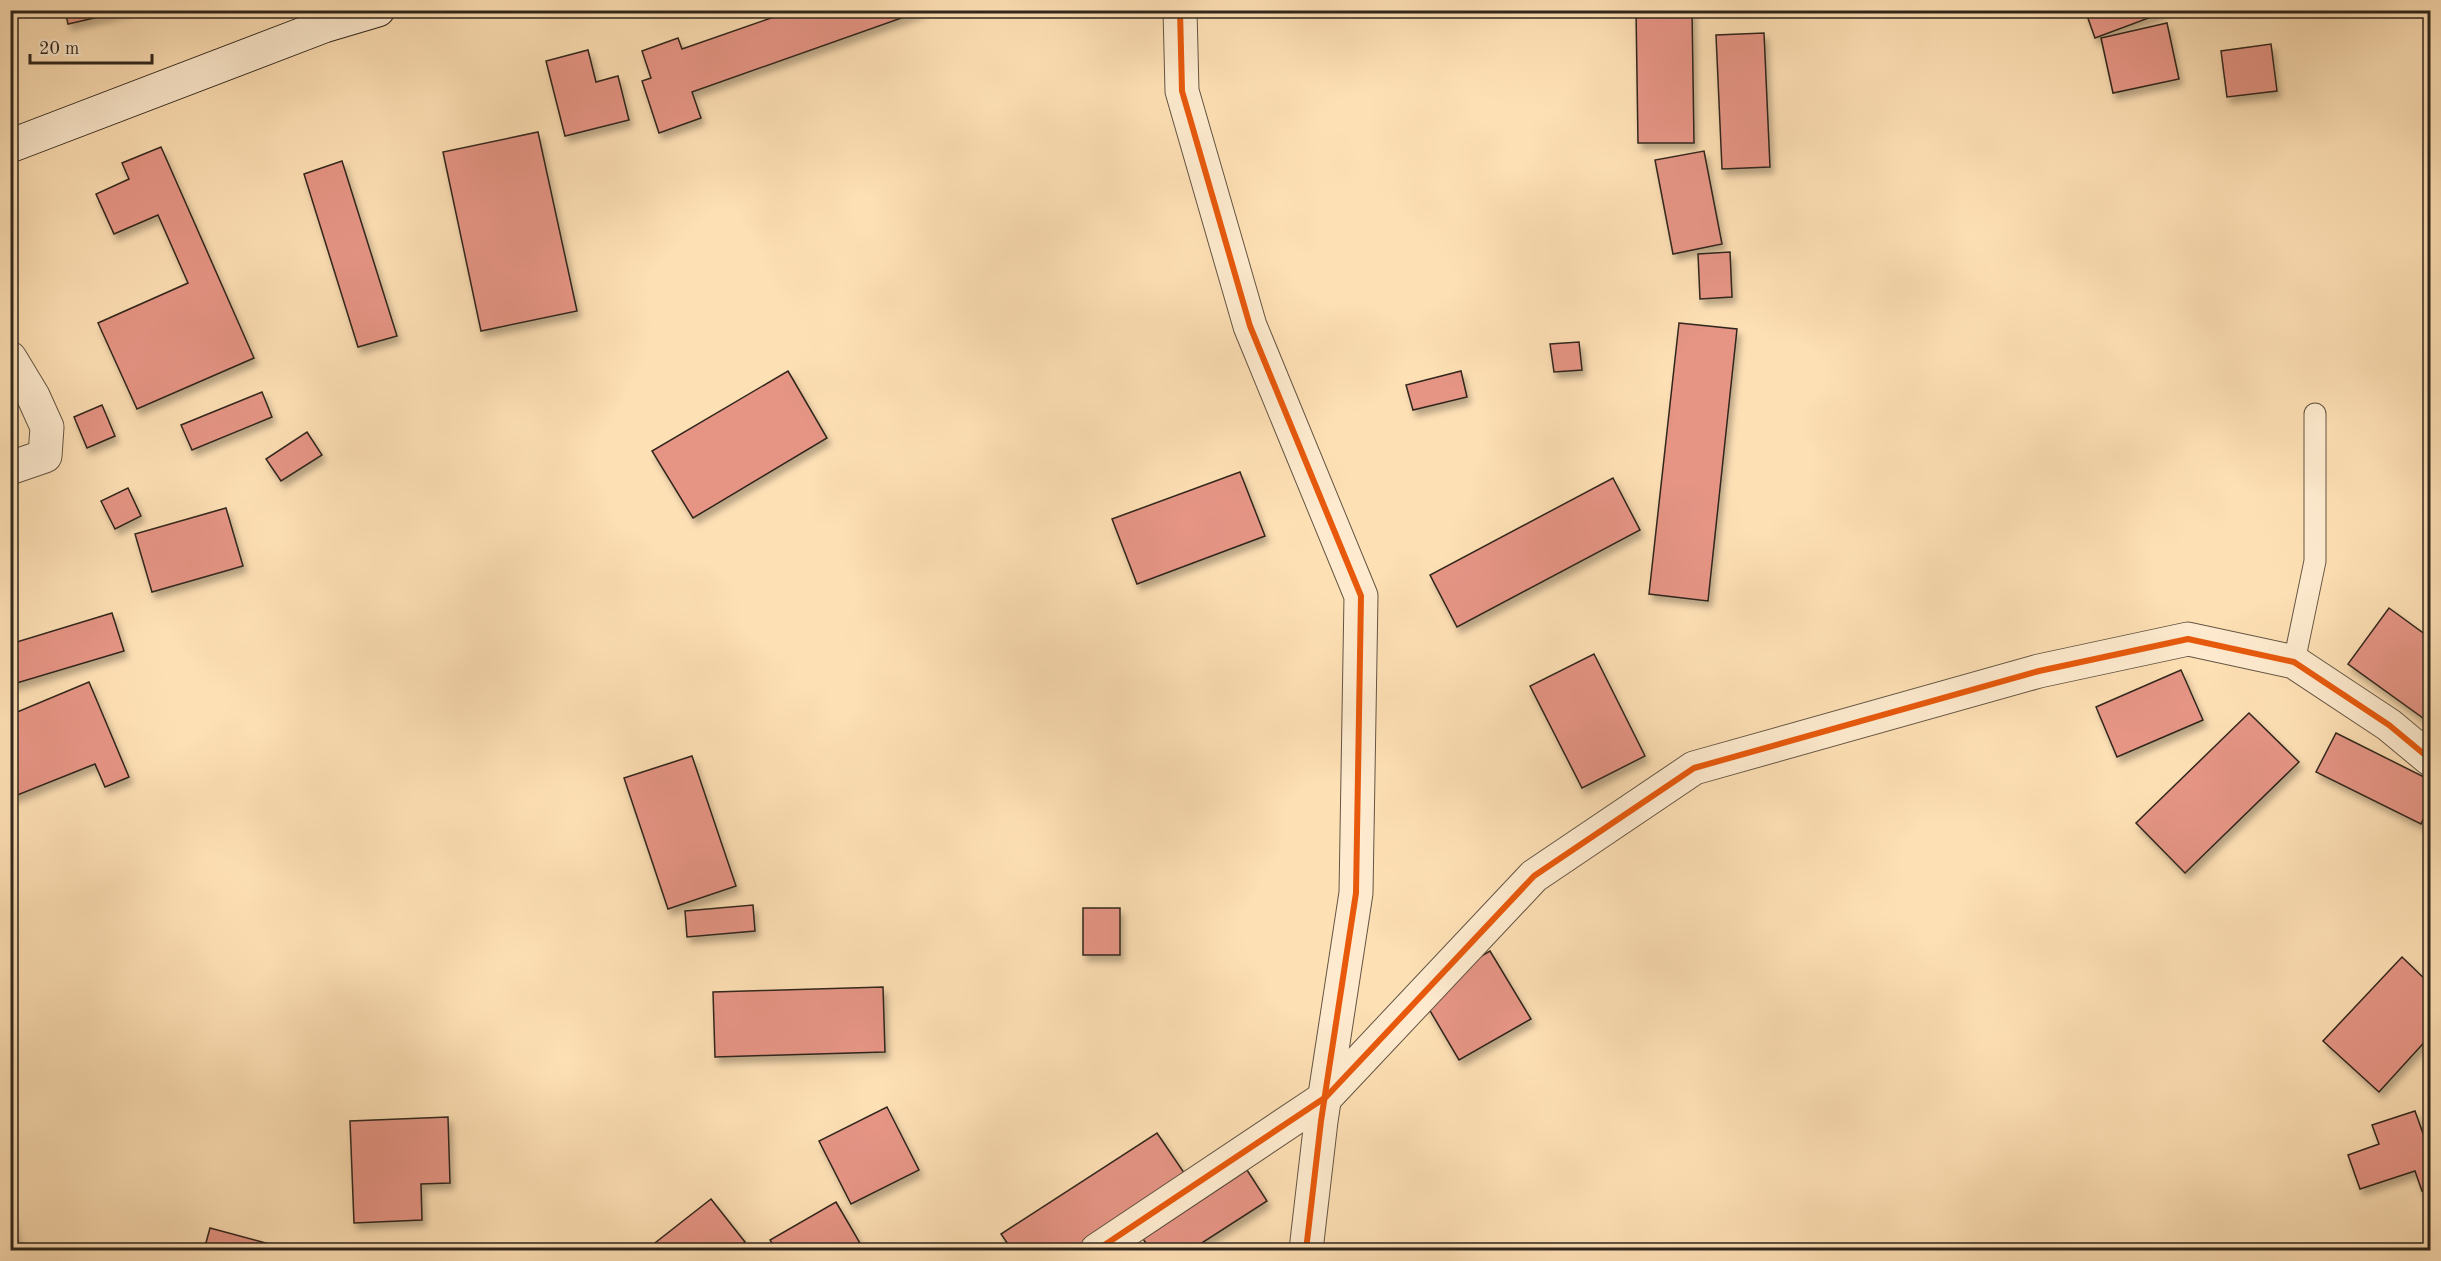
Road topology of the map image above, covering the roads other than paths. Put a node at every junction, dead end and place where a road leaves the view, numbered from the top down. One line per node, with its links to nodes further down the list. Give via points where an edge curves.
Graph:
1 (378, 10): 3 (street, via 324,26)
2 (1180, 10): 9 (street, via 1182,91 1250,326 1361,596 1356,893)
3 (10, 146)
4 (10, 358): 6 (street, via 47,427 45,456)
5 (2315, 414): 7 (lane, via 2315,561)
6 (10, 468)
7 (2294, 662): 8 (street, via 2389,725); 9 (street, via 2188,639 2038,671 1694,768 1534,876)
8 (2430, 759)
9 (1326, 1097): 10 (street); 11 (street)
10 (1097, 1251)
11 (1306, 1251)

